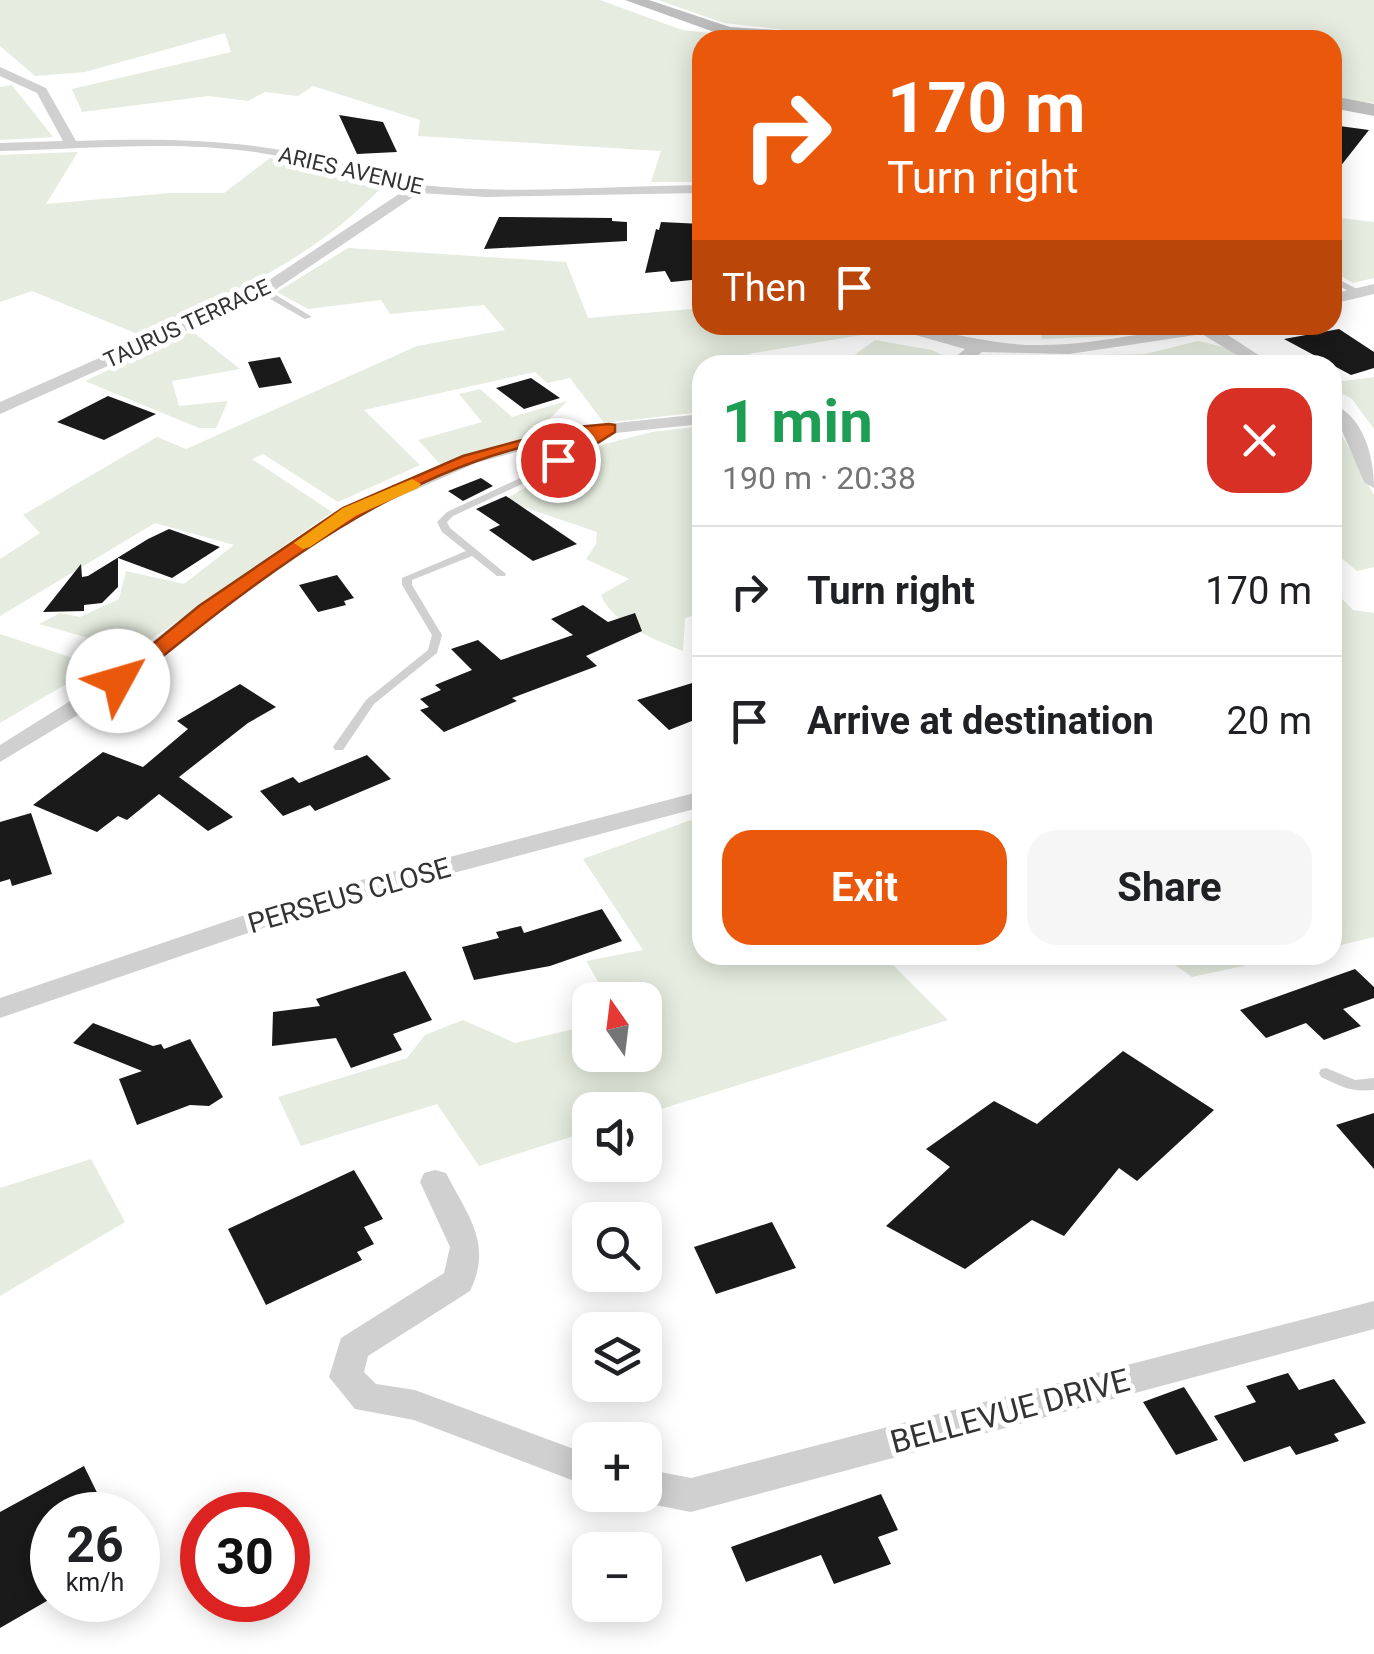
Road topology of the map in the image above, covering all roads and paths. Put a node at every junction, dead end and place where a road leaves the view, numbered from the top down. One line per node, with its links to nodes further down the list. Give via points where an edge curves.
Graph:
1 (633, 0): 2 (main road)
2 (722, 30)
3 (0, 71): 6 (street, via 42,90)
4 (1342, 104): 5 (main road)
5 (1374, 110)
6 (70, 143): 7 (street, ARIES AVENUE); 8 (street, ARIES AVENUE, via 253,148)
7 (0, 146)
8 (416, 189): 9 (street, ARIES AVENUE); 11 (street, TAURUS TERRACE)
9 (692, 190)
10 (1342, 282): 12 (lane)
11 (263, 291): 13 (lane); 20 (street, TAURUS TERRACE)
12 (1366, 291)
13 (308, 317)
14 (931, 335): 17 (street)
15 (1164, 335): 17 (street, via 1049,348)
16 (1221, 335): 19 (street)
17 (979, 346): 18 (street)
18 (967, 355)
19 (1250, 355)
20 (0, 410)
21 (1342, 418): 24 (street)
22 (692, 420): 23 (street)
23 (609, 429): 25 (lane, via 532,476 450,514 442,522 446,530); 28 (street, via 566,433 469,460 349,512 206,610 118,681)
24 (1374, 482)
25 (473, 552): 26 (lane); 27 (lane, via 407,578 437,635 434,651 370,702)
26 (501, 574)
27 (339, 747)
28 (0, 755)
29 (692, 803): 30 (street, PERSEUS CLOSE, via 313,901)
30 (0, 1008)
31 (1326, 1073): 32 (lane, via 1354,1086)
32 (1374, 1084)
33 (436, 1182): 35 (street, via 466,1247 458,1281 353,1348 346,1377 367,1398 414,1405)
34 (1374, 1315): 36 (street, BELLEVUE DRIVE, via 690,1494)
35 (572, 1464)
36 (662, 1489)

